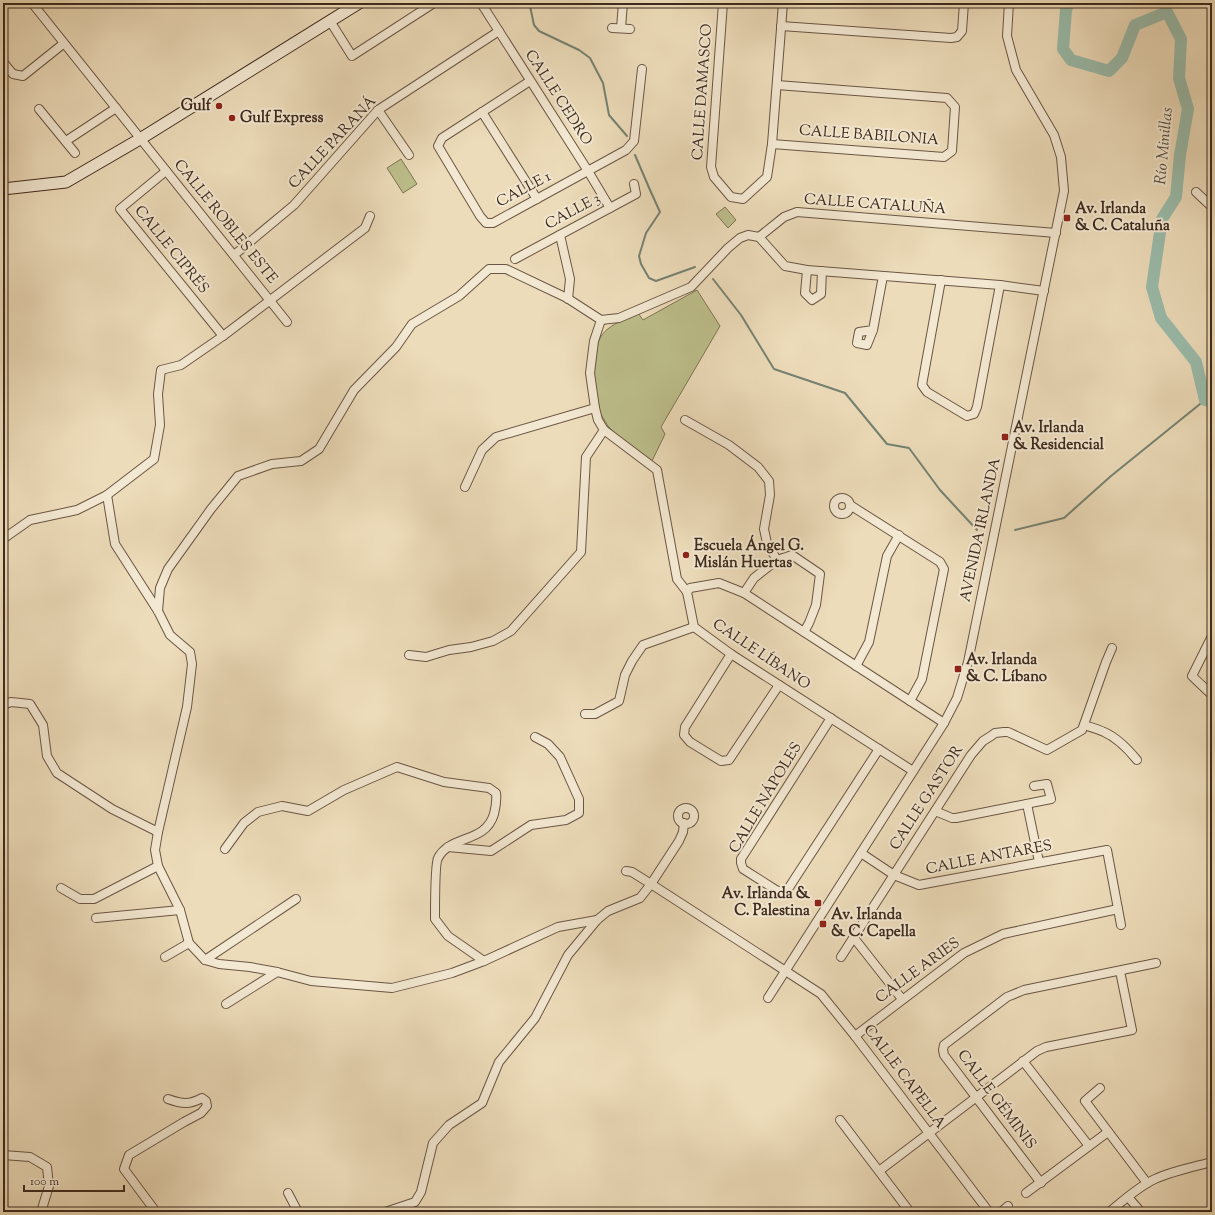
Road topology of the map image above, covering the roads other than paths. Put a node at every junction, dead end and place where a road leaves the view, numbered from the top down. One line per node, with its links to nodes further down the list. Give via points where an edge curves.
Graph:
1 (32, 3): 15 (street, CALLE ROBLES ESTE)
2 (359, 3): 10 (street)
3 (434, 3): 11 (street, via 352,56)
4 (480, 3): 14 (street, CALLE CEDRO)
5 (623, 3): 13 (street, via 616,28)
6 (723, 3): 26 (street, CALLE DAMASCO, via 711,167 714,177 731,197 742,199 767,177)
7 (783, 3): 12 (street, CALLE DAMASCO)
8 (964, 3): 12 (street, via 962,31 956,37 949,38)
9 (1009, 3): 38 (street, AVENIDA IRLANDA, via 1007,36 1016,70 1054,135 1061,157 1064,191)
10 (346, 6): 11 (street)
11 (330, 21): 24 (street)
12 (781, 26): 19 (street, CALLE DAMASCO)
13 (630, 29)
14 (499, 31): 18 (street, CALLE CEDRO); 22 (street, CALLE PARANÁ)
15 (63, 44): 16 (street, via 23,76 13,74); 21 (street, CALLE ROBLES ESTE)
16 (3, 62)
17 (642, 69): 30 (street, CALLE 1, via 634,141 625,151)
18 (530, 81): 23 (street); 30 (street, CALLE CEDRO)
19 (777, 85): 26 (street, CALLE DAMASCO); 26 (street, CALLE BABILONIA, via 947,98 955,107 954,138 952,151 944,157)
20 (39, 108): 25 (street)
21 (116, 108): 24 (street, CALLE ROBLES ESTE); 25 (street)
22 (378, 110): 28 (street); 41 (street, CALLE PARANÁ, via 294,205)
23 (482, 112): 34 (street); 34 (street, CALLE 1, via 442,138 438,146 480,216 486,222 493,223)
24 (140, 139): 29 (street, CALLE ROBLES ESTE); 32 (street, via 66,182)
25 (66, 141): 27 (street)
26 (772, 144)
27 (75, 153)
28 (409, 154)
29 (166, 171): 41 (street, CALLE ROBLES ESTE); 54 (street, CALLE CIPRÉS, via 120,209)
30 (588, 171): 34 (street, CALLE 1); 36 (street, CALLE CEDRO)
31 (634, 184): 36 (street, CALLE 3, via 636,194)
32 (3, 189)
33 (1196, 192): 35 (street)
34 (537, 199)
35 (1212, 207)
36 (610, 208): 39 (street, CALLE 3)
37 (370, 216): 50 (street, via 366,228)
38 (1056, 233): 40 (street, CALLE CATALUÑA, via 797,212 784,217); 48 (street, AVENIDA IRLANDA)
39 (560, 235): 42 (street, CALLE 3); 49 (street, via 570,279)
40 (759, 237): 43 (street, via 785,266); 51 (street, via 748,235 740,238 691,287 619,318)
41 (234, 254): 50 (street, CALLE ROBLES ESTE)
42 (515, 259)
43 (807, 270): 44 (street); 44 (street, via 805,293 812,300 821,294)
44 (822, 271): 45 (street)
45 (883, 276): 46 (street); 53 (street)
46 (941, 280): 47 (street); 47 (street, via 922,385 927,392 967,416 974,414 978,407)
47 (1000, 285): 48 (street)
48 (1044, 291): 80 (street, AVENIDA IRLANDA, via 968,662 957,698)
49 (568, 299): 51 (street); 66 (street, via 506,269 489,269 460,296 412,324 396,347 354,390 320,449 301,461 272,464 238,476 168,569 160,588)
50 (270, 300): 52 (street, CALLE ROBLES ESTE); 54 (street)
51 (601, 320): 55 (street, via 594,341 590,373)
52 (288, 322)
53 (873, 330)
54 (223, 336): 59 (street, via 181,365 160,370 160,425 154,458)
55 (594, 408): 57 (street); 58 (street, via 496,436 482,450)
56 (684, 420): 63 (street, via 729,445 758,467 769,481 770,495 764,529 767,543)
57 (604, 430): 64 (street, CALLE LÍBANO, via 657,470 678,579); 72 (street, via 586,457 581,552 510,631 493,641 471,647 426,657)
58 (465, 487)
59 (107, 494): 62 (street, via 77,510 30,520); 66 (street, via 115,544)
60 (850, 505): 61 (street)
61 (899, 535): 73 (street, via 887,556 869,642); 76 (street, via 940,562 944,569 922,679)
62 (3, 539)
63 (778, 560): 65 (street, via 754,578); 68 (street, via 792,554 820,574 816,605)
64 (687, 592): 65 (street, via 690,588 719,582); 67 (street, CALLE LÍBANO)
65 (744, 593): 68 (street)
66 (158, 611): 90 (street, via 170,635 190,652 192,664 187,707)
67 (694, 627): 71 (street, CALLE LÍBANO); 78 (street, via 643,645 625,675 619,701 595,714)
68 (804, 632): 73 (street)
69 (1212, 636): 75 (street, via 1192,676)
70 (1112, 648): 81 (street)
71 (731, 654): 74 (street, CALLE LÍBANO); 74 (street, via 685,727 684,735 690,742 721,761 730,760)
72 (409, 655)
73 (856, 666): 76 (street)
74 (780, 685): 79 (street, CALLE LÍBANO)
75 (1212, 695)
76 (910, 701): 80 (street)
77 (3, 705): 90 (street, via 11,702 30,704 43,725 47,756 57,774 112,809)
78 (585, 714)
79 (832, 718): 83 (street, CALLE LÍBANO); 83 (street, CALLE NÁPOLES, via 741,859 743,869 756,878 776,890 782,892 788,889)
80 (944, 723): 85 (street, AVENIDA IRLANDA)
81 (1084, 725): 84 (street, via 1115,738 1124,744); 88 (street, CALLE GASTOR, via 1082,730 1047,750 1008,732 995,733 983,741 971,755)
82 (535, 738): 91 (street, via 548,744 560,757 579,799 579,813 566,820 532,825 491,850)
83 (879, 749): 85 (street, CALLE LÍBANO)
84 (1137, 760)
85 (913, 771): 93 (street, AVENIDA IRLANDA)
86 (1034, 786): 87 (street, via 1047,784 1051,799)
87 (1027, 804): 88 (street, via 956,818); 94 (street)
88 (935, 811): 97 (street, CALLE GASTOR)
89 (684, 823): 98 (street, via 679,841)
90 (158, 832): 95 (street, via 155,850)
91 (448, 847): 92 (street, via 483,831 492,820 497,802 496,793 489,788 444,782 397,767 344,790 308,811 282,806 258,812 244,822); 111 (street, via 437,859 435,919 448,936)
92 (225, 849)
93 (861, 853): 97 (street, CALLE ANTARES); 113 (street, AVENIDA IRLANDA)
94 (1039, 862): 97 (street, CALLE ANTARES, via 919,885); 101 (street, CALLE ANTARES, via 1107,850)
95 (158, 866): 99 (street, via 94,899 80,899); 102 (street)
96 (626, 871): 98 (street, CALLE CAPELLA)
97 (894, 875): 106 (street, CALLE GASTOR)
98 (651, 884): 104 (street, via 640,898 608,911); 113 (street, CALLE CAPELLA)
99 (61, 888)
100 (296, 899): 110 (street)
101 (1118, 909): 105 (street); 117 (street, CALLE ARIES, via 1003,934 964,952)
102 (180, 910): 103 (street); 107 (street)
103 (96, 918)
104 (596, 920): 111 (street, via 558,927); 140 (street, via 568,955 535,1018 499,1062 482,1103 448,1125 433,1143 415,1202)
105 (1121, 925)
106 (854, 938): 109 (street, CALLE GASTOR); 117 (street)
107 (189, 943): 108 (street); 110 (street)
108 (165, 957)
109 (840, 957)
110 (205, 960): 115 (street)
111 (484, 961): 115 (street, via 452,973 392,988 311,981)
112 (1156, 963): 114 (street, CALLE GÉMINIS)
113 (786, 971): 116 (street, AVENIDA IRLANDA); 119 (street, CALLE CAPELLA, via 821,994)
114 (1120, 971): 120 (street, via 1132,1030 1046,1047); 122 (street, CALLE GÉMINIS, via 1024,990 1007,997 944,1045 944,1055)
115 (277, 972): 118 (street)
116 (768, 998)
117 (902, 999): 119 (street, CALLE ARIES)
118 (226, 1004)
119 (855, 1036): 126 (street, CALLE CAPELLA)
120 (1023, 1061): 122 (street); 127 (street)
121 (1100, 1088): 125 (street, via 1084,1101)
122 (976, 1097): 126 (street); 131 (street, CALLE GÉMINIS)
123 (168, 1100): 138 (street, via 188,1104 202,1098 207,1106 201,1113 129,1155 124,1169)
124 (840, 1120): 130 (street)
125 (1108, 1132): 127 (street); 132 (street)
126 (929, 1133): 130 (street); 142 (street, CALLE CAPELLA)
127 (1089, 1146): 131 (street)
128 (3, 1155): 137 (street, via 30,1157 47,1167 49,1186)
129 (1212, 1162): 132 (street)
130 (879, 1171): 141 (street)
131 (1041, 1182): 134 (street)
132 (1147, 1183): 135 (street)
133 (288, 1193): 139 (street)
134 (1026, 1193)
135 (1128, 1197): 144 (street); 145 (street)
136 (1008, 1206): 143 (street)
137 (41, 1212)
138 (156, 1212)
139 (298, 1212)
140 (385, 1212)
141 (910, 1212)
142 (989, 1212)
143 (1001, 1212)
144 (1109, 1212)
145 (1141, 1212)

